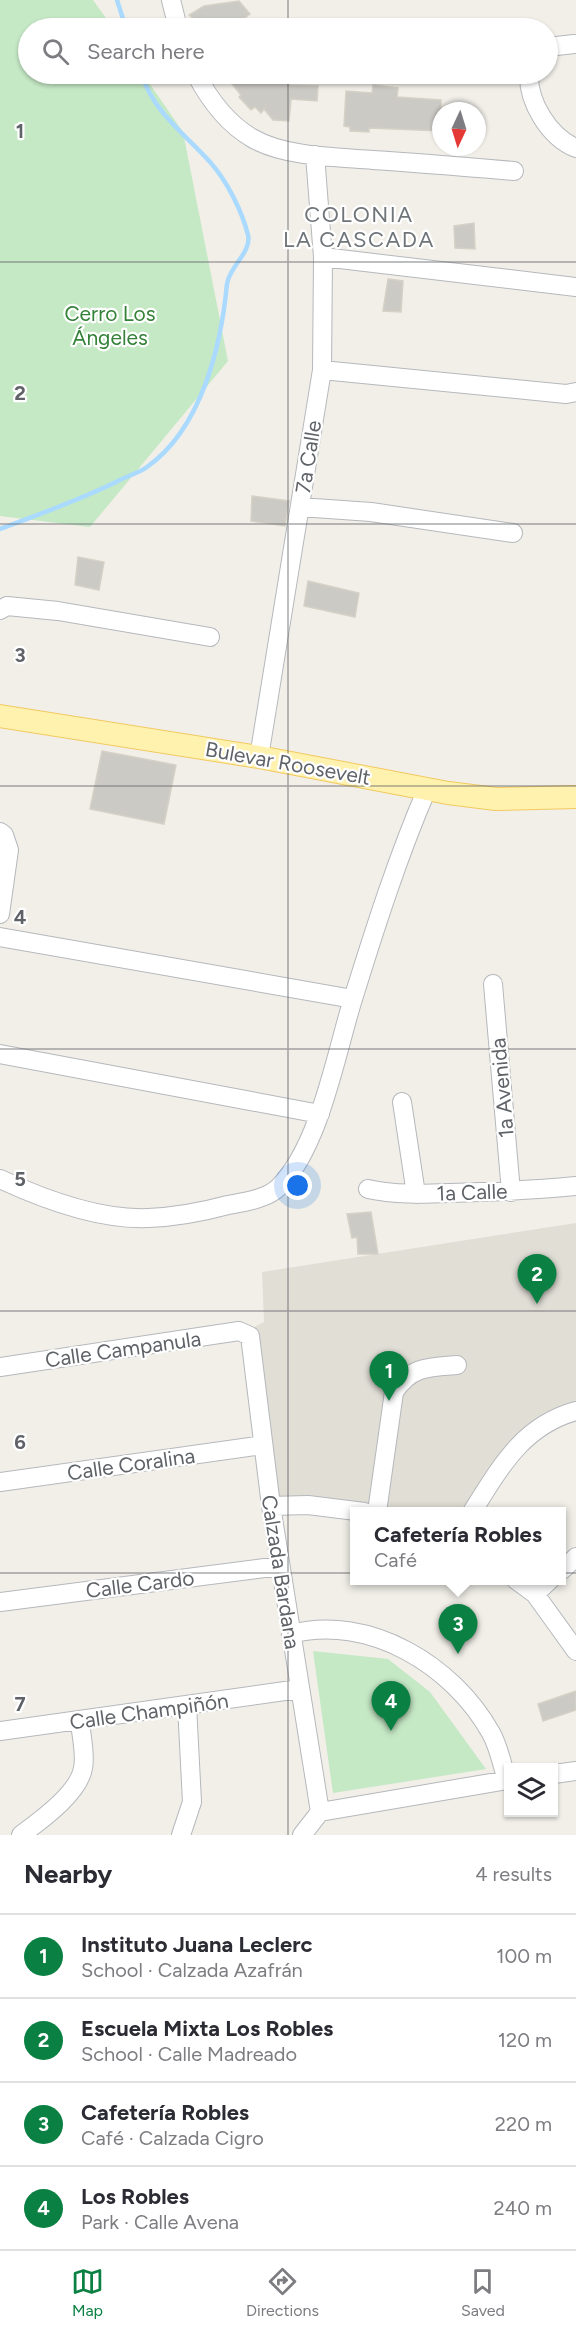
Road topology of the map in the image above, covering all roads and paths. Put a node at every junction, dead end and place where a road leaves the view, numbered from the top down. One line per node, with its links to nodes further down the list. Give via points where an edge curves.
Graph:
1 (171, 0): 2 (street)
2 (176, 18)
3 (574, 44): 4 (street)
4 (558, 46)
5 (201, 84): 8 (street, via 230,121 251,138)
6 (528, 84): 7 (street, via 537,109 550,128)
7 (576, 148)
8 (315, 155): 9 (street); 10 (street, 7a Calle)
9 (514, 171)
10 (323, 257): 11 (street); 12 (street, 7a Calle)
11 (576, 287)
12 (322, 370): 13 (street); 14 (street, 7a Calle)
13 (576, 392)
14 (300, 507): 15 (street, via 371,512); 19 (street, 7a Calle)
15 (513, 533)
16 (0, 610): 17 (street, via 7,606 58,611)
17 (210, 637)
18 (0, 716): 19 (main road, Bulevar Roosevelt)
19 (259, 757): 20 (main road, Bulevar Roosevelt)
20 (426, 789): 21 (main road, Bulevar Roosevelt, via 496,799); 26 (street)
21 (576, 797)
22 (0, 832): 23 (street, via 9,850)
23 (0, 914)
24 (0, 938): 26 (street)
25 (493, 984): 33 (street, 1a Avenida)
26 (353, 999): 29 (street)
27 (0, 1054): 29 (street)
28 (402, 1102): 34 (street)
29 (320, 1114): 30 (street, via 290,1174 277,1189 201,1212 146,1219 93,1212 42,1199)
30 (0, 1179)
31 (576, 1185): 33 (street, 1a Calle)
32 (368, 1189): 34 (street, 1a Calle, via 387,1194)
33 (512, 1192): 34 (street, 1a Calle)
34 (416, 1194)
35 (245, 1332): 37 (street, Calle Campanula); 39 (street, Calzada Bardana, via 252,1343)
36 (457, 1365): 42 (street, via 421,1368 402,1379 394,1392)
37 (0, 1367)
38 (576, 1411): 43 (street, via 537,1428 510,1454)
39 (262, 1445): 40 (street, Calle Coralina); 41 (street, Calzada Bardana)
40 (0, 1482)
41 (271, 1506): 44 (street); 45 (street, Calzada Bardana)
42 (378, 1507)
43 (475, 1507)
44 (350, 1510)
45 (280, 1566): 49 (street, Calle Cardo); 50 (street, Calzada Bardana)
46 (522, 1585): 48 (street)
47 (546, 1585): 48 (street)
48 (536, 1594): 51 (street)
49 (0, 1602)
50 (291, 1634): 52 (street, Calzada Bardana); 56 (street, via 314,1628 367,1634 432,1666 466,1696 492,1735)
51 (576, 1651)
52 (299, 1689): 53 (street, Calle Champiñón); 60 (street, Calzada Bardana)
53 (187, 1706): 54 (street, Calle Champiñón); 62 (street, via 192,1802)
54 (80, 1721): 55 (street, Calle Champiñón); 61 (street, via 84,1766 80,1778 49,1813)
55 (0, 1731)
56 (504, 1769)
57 (576, 1771): 58 (street)
58 (558, 1773)
59 (504, 1781): 60 (street)
60 (320, 1812): 63 (street)
61 (21, 1835)
62 (181, 1835)
63 (302, 1835)

